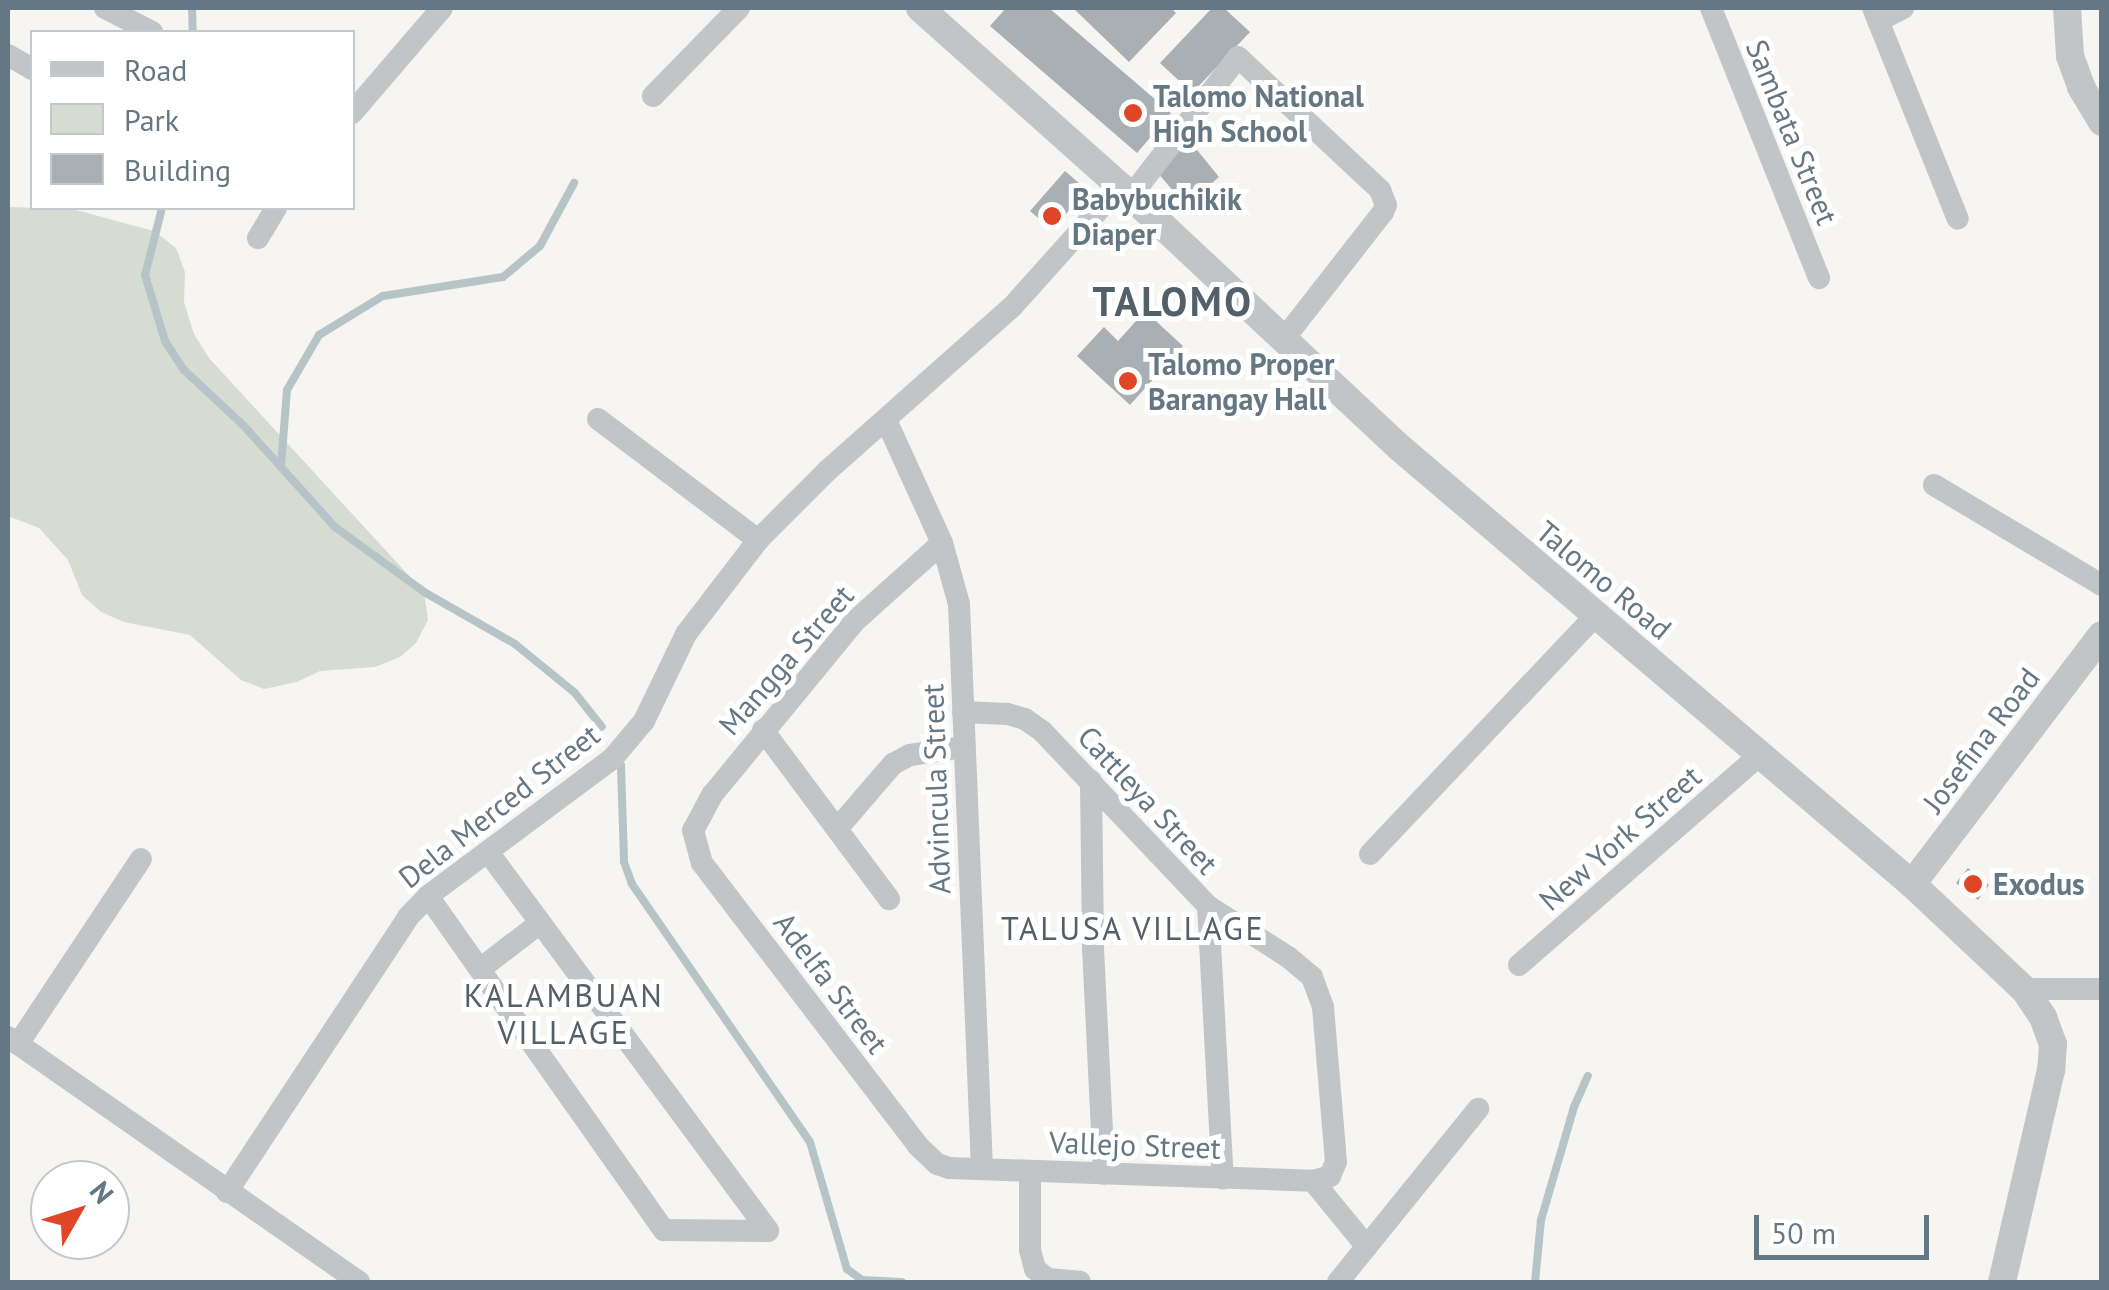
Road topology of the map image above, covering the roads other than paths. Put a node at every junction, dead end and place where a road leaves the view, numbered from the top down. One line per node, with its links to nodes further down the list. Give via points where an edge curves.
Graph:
1 (105, 8): 9 (street)
2 (442, 8): 13 (street)
3 (739, 8): 12 (street)
4 (920, 8): 15 (street, Talomo Road)
5 (1711, 8): 19 (street, Sambata Street)
6 (1903, 8): 8 (street)
7 (2067, 8): 14 (street, via 2070,56)
8 (1876, 14): 17 (street)
9 (148, 30)
10 (8, 56): 11 (street)
11 (30, 68)
12 (653, 96)
13 (355, 110)
14 (2102, 122)
15 (1126, 191): 20 (street, Talomo Road); 20 (street, Dela Merced Street, via 1238,56 1380,190 1383,212); 22 (street, Dela Merced Street, via 1012,307)
16 (275, 210): 18 (street)
17 (1958, 218)
18 (258, 238)
19 (1818, 278)
20 (1282, 340): 27 (street, Talomo Road)
21 (598, 419): 24 (street)
22 (886, 420): 24 (street, Dela Merced Street); 25 (street, Advincula Street)
23 (1934, 485): 26 (street)
24 (758, 540): 36 (street, Dela Merced Street, via 686,634 630,740 590,778)
25 (942, 544): 29 (street, Advincula Street, via 959,604); 30 (street, Mangga Street, via 855,621)
26 (2102, 586)
27 (1596, 615): 32 (street, Talomo Road); 37 (street)
28 (2102, 635): 39 (street, Josefina Road)
29 (962, 712): 31 (street, Advincula Street); 33 (street, Cattleya Street, via 1025,719)
30 (763, 730): 34 (street); 35 (street, Mangga Street, via 712,795)
31 (964, 747): 34 (street, via 893,764); 51 (street, Advincula Street)
32 (1760, 755): 39 (street, Talomo Road); 44 (street, New York Street)
33 (1091, 781): 42 (street, Cattleya Street); 53 (street)
34 (837, 829): 41 (street)
35 (694, 830): 50 (street, Adelfa Street, via 702,863)
36 (488, 852): 40 (street, Dela Merced Street); 43 (street)
37 (1370, 854)
38 (141, 859): 48 (street)
39 (1912, 884): 47 (street, Talomo Road)
40 (428, 896): 45 (street); 56 (street, Dela Merced Street, via 393,936)
41 (889, 899)
42 (1208, 906): 54 (street, Cattleya Street, via 1302,967 1319,990 1336,1162); 55 (street)
43 (540, 923): 45 (street); 45 (street, via 768,1230 664,1230)
44 (1519, 966)
45 (480, 969)
46 (2102, 988): 47 (street)
47 (2024, 990): 61 (street, Talomo Road, via 2043,1017 2052,1070)
48 (13, 1040): 56 (street)
49 (1478, 1109): 57 (street)
50 (937, 1164): 51 (street, Vallejo Street)
51 (982, 1169): 52 (street, Vallejo Street)
52 (1030, 1171): 53 (street, Vallejo Street); 59 (street, via 1035,1269 1048,1279)
53 (1104, 1174): 55 (street, Vallejo Street)
54 (1321, 1178): 55 (street, Vallejo Street); 57 (street)
55 (1224, 1179)
56 (227, 1192): 58 (street)
57 (1367, 1246): 60 (street)
58 (358, 1282)
59 (1080, 1282)
60 (1338, 1282)
61 (2002, 1282)

